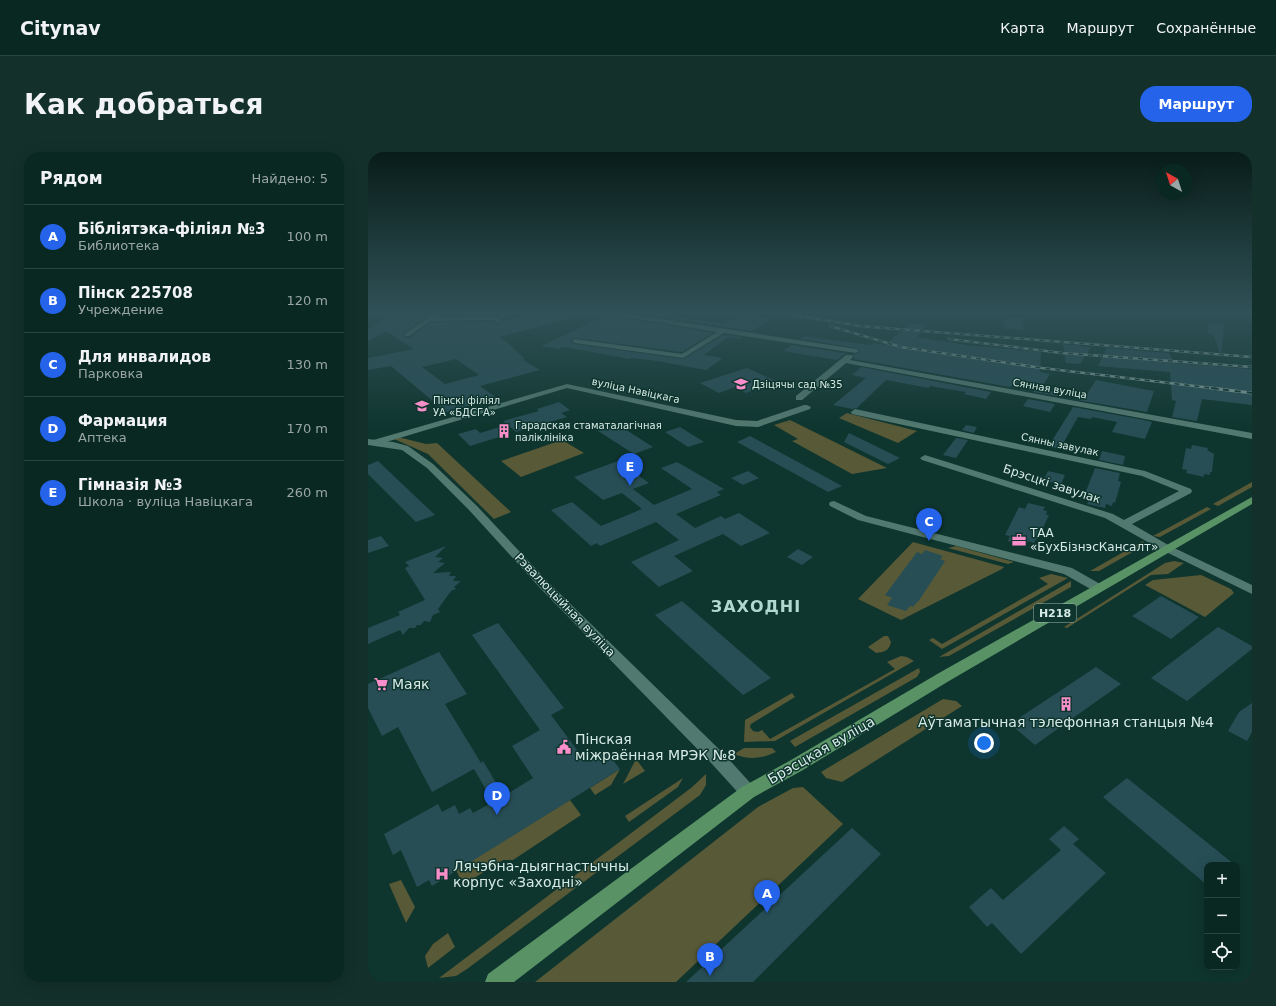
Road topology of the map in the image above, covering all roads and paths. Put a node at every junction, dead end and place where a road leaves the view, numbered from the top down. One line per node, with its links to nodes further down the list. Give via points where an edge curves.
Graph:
1 (654, 352): 2 (street, via 683,356)
2 (690, 352)
3 (855, 352): 4 (street)
4 (844, 361): 5 (street); 8 (street, Сянная вуліца)
5 (799, 398)
6 (807, 407): 9 (street, вуліца Навіцкага, via 758,424 736,423 568,386)
7 (855, 412): 13 (street, Сянны завулак, via 1145,474 1187,491)
8 (1252, 436)
9 (370, 442): 17 (street, Рэвалюцыйная вуліца, via 405,448 430,466)
10 (925, 458): 13 (street, Брэсцкі завулак, via 1109,516)
11 (1252, 500): 14 (main road, Брэсцкая вуліца / Н218)
12 (834, 504): 15 (street, via 862,518 1068,571)
13 (1122, 525): 14 (street, Брэсцкі завулак)
14 (1166, 548): 15 (main road, Брэсцкая вуліца / Н218); 16 (street)
15 (1098, 588): 17 (main road, Брэсцкая вуліца / Н218)
16 (1252, 590)
17 (748, 792): 18 (main road, Брэсцкая вуліца / Н218)
18 (496, 982)

